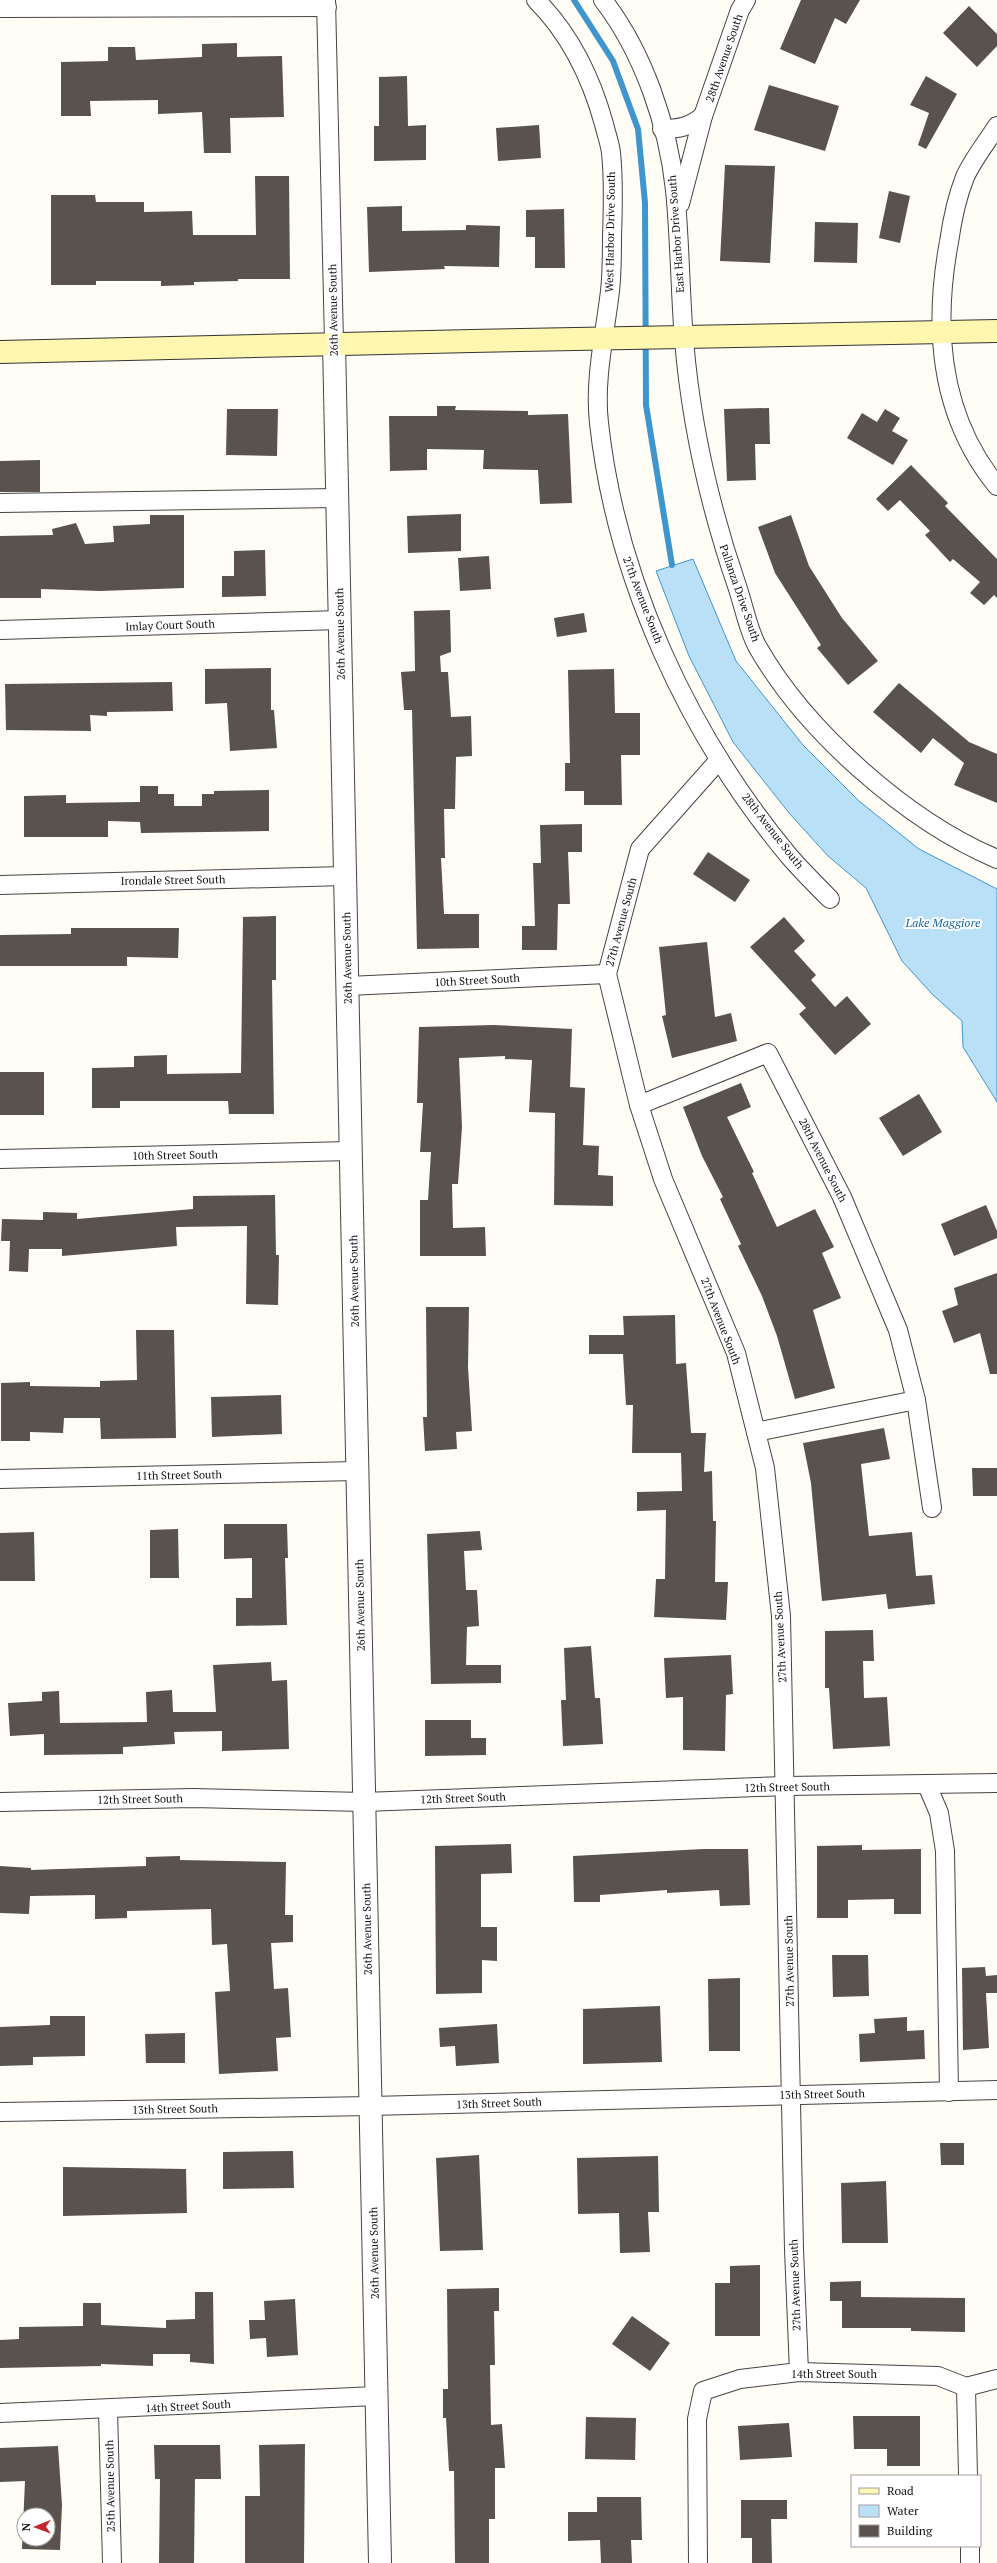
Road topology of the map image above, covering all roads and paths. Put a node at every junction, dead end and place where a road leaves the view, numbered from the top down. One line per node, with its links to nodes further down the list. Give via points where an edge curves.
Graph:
1 (536, 0): 13 (street, West Harbor Drive South, via 563,30 580,58 597,100 611,151 611,278)
2 (603, 0): 8 (street, East Harbor Drive South, via 616,17 636,53)
3 (746, 0): 6 (street, 28th Avenue South)
4 (326, 3): 5 (street); 14 (street, 26th Avenue South)
5 (0, 8)
6 (703, 116): 8 (street, 28th Avenue South, via 692,125 681,129); 9 (street, 28th Avenue South)
7 (997, 126): 11 (street, via 965,178 952,223 941,283)
8 (662, 129): 9 (street, East Harbor Drive South, via 675,189)
9 (677, 218): 12 (street, East Harbor Drive South)
10 (997, 331): 11 (main road)
11 (940, 332): 12 (main road); 16 (street, via 942,357 956,415 981,467)
12 (684, 339): 13 (main road); 22 (street, Pallanza Drive South, via 690,405 707,487 757,644 798,706 849,758 912,812 967,846)
13 (604, 340): 14 (main road); 21 (street, 27th Avenue South, via 598,384 598,421 608,491 624,554 679,689)
14 (334, 342): 15 (main road); 17 (street, 26th Avenue South)
15 (0, 352)
16 (997, 486)
17 (337, 498): 18 (street); 19 (street, 26th Avenue South)
18 (0, 503)
19 (340, 620): 20 (street, Imlay Court South); 23 (street, 26th Avenue South)
20 (0, 630)
21 (719, 760): 25 (street, 28th Avenue South, via 789,856); 26 (street, 27th Avenue South, via 640,849)
22 (997, 859)
23 (345, 876): 24 (street, Irondale Street South); 27 (street, 26th Avenue South)
24 (0, 885)
25 (830, 899)
26 (607, 974): 27 (street, 10th Street South); 28 (street, 27th Avenue South)
27 (348, 986): 29 (street, 26th Avenue South)
28 (639, 1105): 31 (street, 28th Avenue South, via 768,1054 842,1197 898,1330); 32 (street, 27th Avenue South, via 663,1179 736,1353)
29 (351, 1152): 30 (street, 10th Street South); 33 (street, 26th Avenue South)
30 (0, 1159)
31 (916, 1400): 32 (street); 35 (street, 28th Avenue South)
32 (756, 1432): 38 (street, 27th Avenue South, via 765,1468 781,1616)
33 (357, 1471): 34 (street, 11th Street South); 40 (street, 26th Avenue South)
34 (0, 1479)
35 (932, 1508)
36 (997, 1783): 37 (street, 12th Street South)
37 (927, 1785): 38 (street, 12th Street South); 42 (street, via 939,1814 945,1851)
38 (785, 1786): 40 (street, 12th Street South); 43 (street, 27th Avenue South)
39 (0, 1802): 40 (street, 12th Street South, via 192,1798)
40 (364, 1802): 44 (street, 26th Avenue South)
41 (997, 2090): 42 (street, 13th Street South)
42 (949, 2092): 43 (street, 13th Street South)
43 (792, 2095): 44 (street, 13th Street South); 46 (street, 27th Avenue South)
44 (371, 2106): 45 (street, 13th Street South); 49 (street, 26th Avenue South)
45 (0, 2112)
46 (799, 2372): 48 (street, 14th Street South, via 938,2376); 56 (street, 14th Street South, via 740,2379 703,2391 697,2419)
47 (997, 2379): 48 (street)
48 (966, 2387): 52 (street)
49 (376, 2396): 50 (street, 14th Street South); 55 (street, 26th Avenue South)
50 (108, 2410): 51 (street, 14th Street South); 54 (street, 25th Avenue South)
51 (0, 2413)
52 (968, 2475)
53 (970, 2547): 57 (street)
54 (112, 2563)
55 (380, 2563)
56 (698, 2563)
57 (970, 2563)

